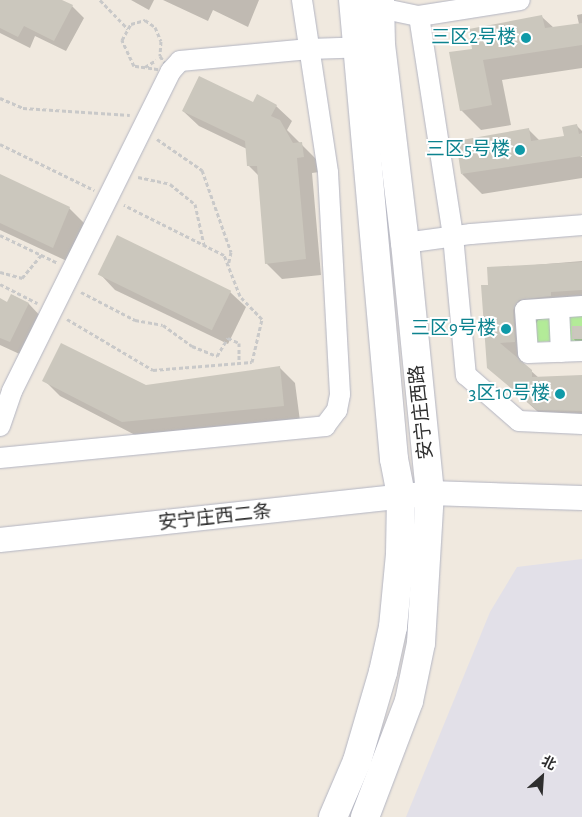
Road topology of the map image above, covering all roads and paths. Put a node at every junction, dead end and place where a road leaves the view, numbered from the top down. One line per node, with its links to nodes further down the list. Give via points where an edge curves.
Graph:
1 (100, 0): 7 (path)
2 (302, 0): 9 (street)
3 (354, 0): 8 (main road)
4 (520, 0): 6 (street)
5 (380, 4): 6 (street); 8 (main road, 安宁庄西路)
6 (419, 16): 19 (street)
7 (128, 29): 10 (path, via 131,24 144,20 154,27 161,41); 11 (path, via 122,40 134,66)
8 (369, 47): 9 (street); 20 (main road, 安宁庄西路); 37 (main road, via 394,459)
9 (310, 49): 10 (street); 35 (street, via 328,172 340,394 337,410 325,426)
10 (165, 63): 11 (path); 11 (path); 13 (street)
11 (145, 67)
12 (0, 98): 13 (path, via 23,108)
13 (145, 122): 15 (street); 23 (path, via 202,170 231,252)
14 (0, 144): 16 (path)
15 (118, 177): 16 (street); 21 (path, via 146,177 170,184 195,204)
16 (108, 197): 21 (path); 25 (street)
17 (582, 225): 19 (street)
18 (0, 235): 22 (path)
19 (453, 236): 20 (street); 33 (street, via 466,375 519,421)
20 (405, 243): 36 (main road, 安宁庄西路)
21 (204, 245): 23 (path, via 224,255)
22 (41, 255): 24 (path, via 22,278); 25 (path)
23 (228, 266): 32 (path, via 240,296 262,319 252,362)
24 (0, 272)
25 (68, 277): 29 (street); 32 (path, via 134,320 163,326 192,346 217,356 228,338 240,343)
26 (0, 284): 29 (path)
27 (582, 306): 28 (street)
28 (559, 308): 31 (street); 31 (street, via 526,310 528,354)
29 (51, 310): 32 (path, via 153,370); 34 (street, via 12,391)
30 (582, 351): 31 (street)
31 (561, 352)
32 (239, 362)
33 (582, 424)
34 (0, 426)
35 (0, 458)
36 (430, 493): 37 (street, 安宁庄西二条); 38 (street, 安宁庄西二条); 41 (main road, 安宁庄西路, via 421,643 409,702)
37 (401, 495): 39 (street, 安宁庄西二条, via 383,500); 40 (main road, via 400,554 393,627 357,761)
38 (582, 498)
39 (0, 540)
40 (333, 817)
41 (365, 817)

